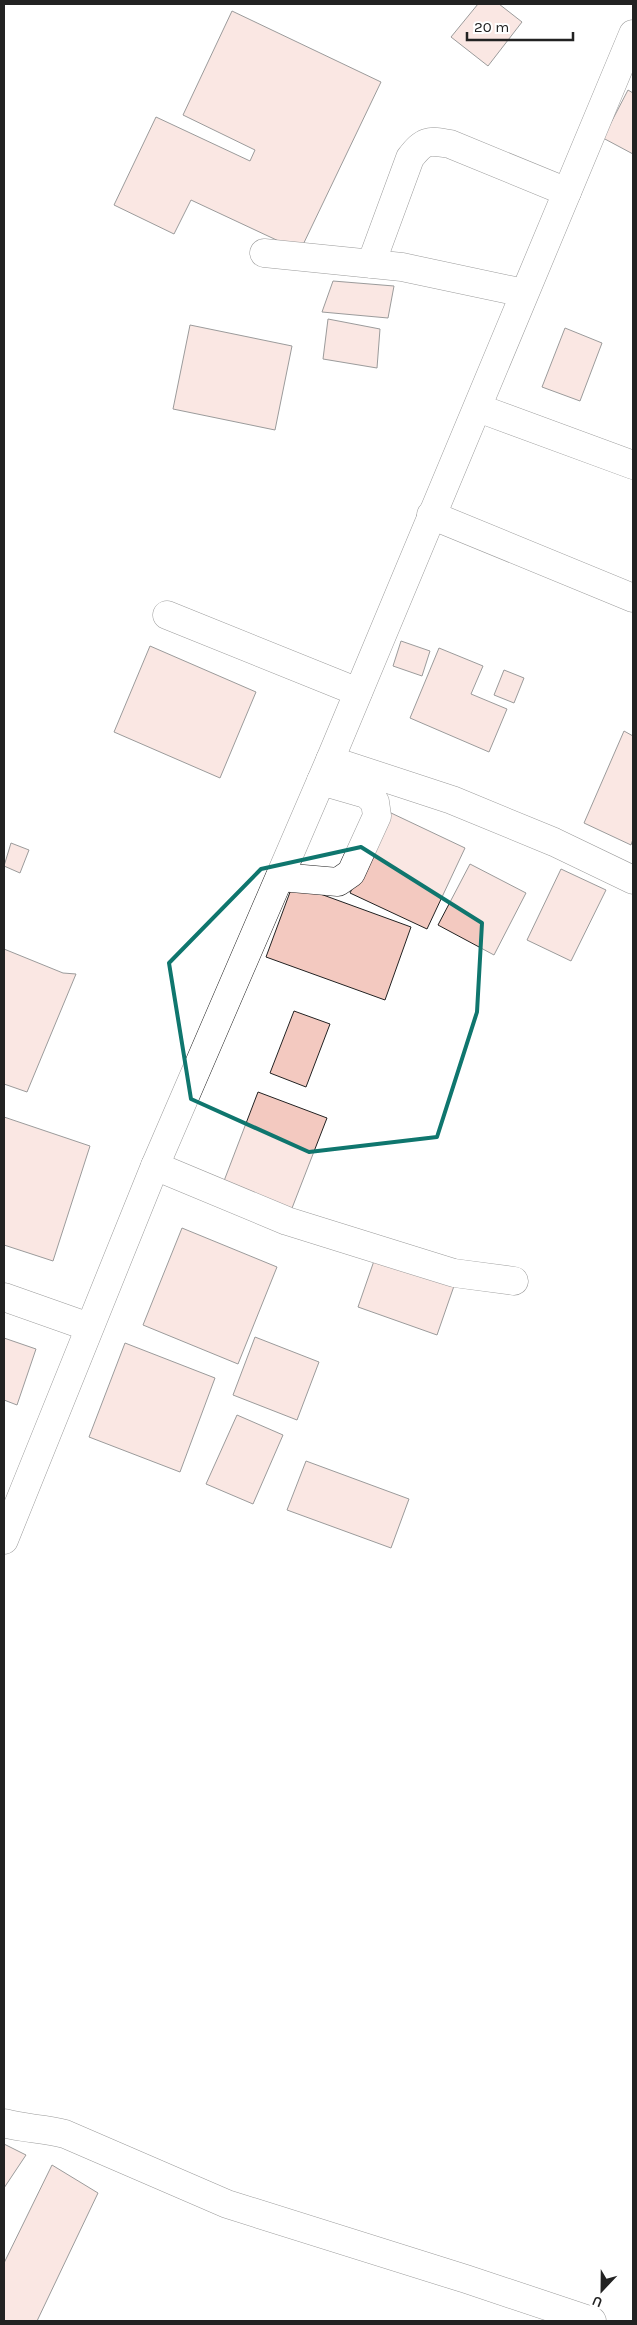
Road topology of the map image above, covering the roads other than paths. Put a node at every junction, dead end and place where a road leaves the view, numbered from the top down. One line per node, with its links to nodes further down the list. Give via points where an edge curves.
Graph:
1 (633, 34): 2 (street)
2 (567, 192): 4 (street, via 450,144 432,141 421,145 410,158); 5 (street)
3 (264, 253): 4 (street)
4 (371, 264): 5 (street, via 402,267)
5 (524, 292): 6 (street)
6 (478, 408): 7 (street); 8 (street)
7 (633, 465)
8 (431, 516): 9 (street); 11 (street)
9 (633, 598)
10 (166, 615): 11 (street)
11 (358, 692): 12 (street)
12 (326, 770): 13 (street); 13 (street, via 375,802 377,816 348,877 338,882); 14 (street, via 452,800 554,842)
13 (280, 877): 15 (street)
14 (633, 880)
15 (155, 1166): 16 (street, via 287,1221 454,1273); 18 (street)
16 (514, 1282)
17 (4, 1297): 18 (street)
18 (89, 1327): 19 (street)
19 (4, 1540)
20 (4, 2123): 21 (street, via 65,2134 227,2204)
21 (592, 2321)

